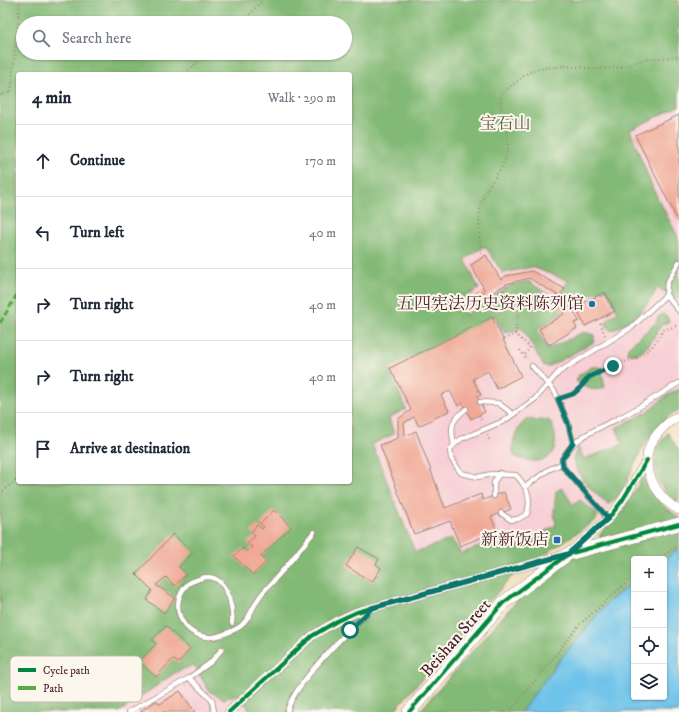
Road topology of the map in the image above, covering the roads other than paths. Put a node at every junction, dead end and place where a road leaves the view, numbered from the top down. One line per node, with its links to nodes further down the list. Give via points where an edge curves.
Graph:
1 (679, 262): 2 (lane, via 667,283)
2 (666, 295): 3 (lane); 6 (lane, via 632,327 559,372)
3 (679, 311)
4 (532, 366): 6 (lane)
5 (679, 383): 11 (lane)
6 (549, 384): 9 (lane); 11 (lane, via 568,423)
7 (480, 402): 9 (lane, via 498,403)
8 (466, 409): 12 (lane, via 453,421)
9 (513, 414): 12 (lane, via 504,421 461,439)
10 (679, 416): 13 (street, via 659,433 649,449)
11 (573, 443): 14 (lane, via 562,459)
12 (454, 445): 15 (lane, via 450,450 450,458 461,473 478,477)
13 (647, 460): 18 (street, via 658,493); 20 (street, via 622,502)
14 (563, 463): 16 (lane); 20 (lane, via 563,467)
15 (500, 474): 16 (lane, via 516,475); 17 (lane, via 494,482)
16 (526, 486): 19 (lane, via 529,498 527,514 511,520)
17 (494, 496)
18 (679, 510)
19 (501, 513)
20 (608, 518): 23 (street)
21 (679, 524): 23 (main road, Beishan Street)
22 (314, 532): 25 (lane, via 260,596 247,620 237,628 215,637 206,637 190,631 182,622 177,610 179,594 188,583 203,577 215,578 223,585 230,598)
23 (568, 554): 24 (street); 32 (main road, Beishan Street, via 503,603)
24 (372, 608): 30 (street, via 337,621 312,636); 31 (lane, via 306,679 292,698)
25 (232, 623)
26 (222, 649): 27 (lane, via 211,662)
27 (189, 678): 28 (lane); 29 (lane, via 212,700)
28 (129, 712)
29 (214, 712)
30 (229, 712)
31 (287, 712)
32 (409, 712)

